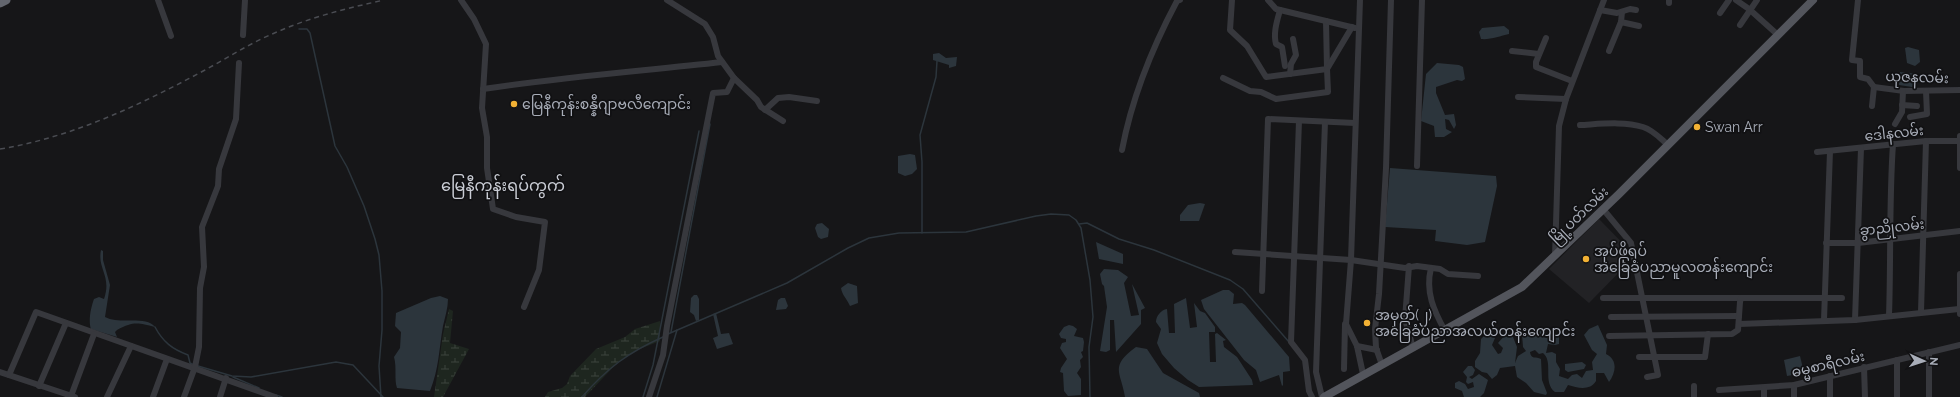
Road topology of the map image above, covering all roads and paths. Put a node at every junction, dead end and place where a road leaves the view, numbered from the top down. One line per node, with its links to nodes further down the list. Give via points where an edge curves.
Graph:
1 (6, 0): 18 (highway)
2 (158, 0): 32 (street)
3 (245, 0): 33 (street)
4 (461, 0): 48 (street, via 486,44)
5 (667, 0): 39 (street, via 705,24)
6 (1180, 0): 72 (street, via 1177,1 1165,24 1141,80 1127,123)
7 (1232, 0): 43 (street, via 1230,30 1246,46 1266,77)
8 (1268, 0): 19 (street)
9 (1360, 0): 30 (street)
10 (1391, 0): 89 (street)
11 (1422, 0): 75 (street)
12 (1604, 0): 20 (street)
13 (1729, 0): 24 (street)
14 (1736, 0): 22 (street)
15 (1757, 0): 22 (street)
16 (1812, 0): 31 (main road, မြို့ပတ်လမ်း)
17 (1858, 0): 47 (street, via 1852,60 1860,61 1860,78 1868,79)
18 (0, 3)
19 (1280, 10): 25 (street); 41 (street, via 1275,40 1276,44 1282,47)
20 (1600, 10): 23 (street); 46 (street)
21 (1636, 10): 23 (street)
22 (1750, 10): 27 (street); 31 (street)
23 (1622, 12): 26 (street)
24 (1720, 13)
25 (1326, 21): 29 (street); 42 (street)
26 (1621, 22): 28 (street); 37 (street)
27 (1740, 25)
28 (1639, 26)
29 (1352, 27): 30 (street); 42 (street)
30 (1359, 29): 63 (street)
31 (1778, 35): 70 (main road, မြို့ပတ်လမ်း)
32 (171, 36)
33 (243, 36)
34 (1546, 38): 38 (street)
35 (1293, 39): 43 (street, via 1296,55 1291,64)
36 (1512, 51): 38 (street)
37 (1609, 51)
38 (1539, 54): 46 (street, via 1536,67)
39 (722, 62): 44 (street); 48 (street, via 582,75)
40 (239, 63): 129 (street, via 236,119 219,170 218,186 202,228 204,267 200,288 199,347)
41 (1285, 66)
42 (1327, 69): 43 (street); 45 (street, via 1328,92 1276,99 1261,92 1250,91)
43 (1290, 74)
44 (734, 78): 58 (street); 151 (street, via 727,92 713,93 666,340)
45 (1223, 78)
46 (1572, 81): 53 (street)
47 (1874, 87): 50 (street, ယုဇနလမ်း); 56 (street)
48 (483, 89): 101 (street, via 482,108 493,209 516,217 545,222 539,270)
49 (1960, 90): 51 (street, ယုဇနလမ်း)
50 (1903, 91): 51 (street, ယုဇနလမ်း); 55 (street)
51 (1926, 91): 59 (street, via 1927,114)
52 (1518, 96): 53 (street)
53 (1566, 99): 85 (street, via 1559,126)
54 (817, 101): 58 (street, via 778,98)
55 (1902, 104): 57 (street); 65 (street, via 1902,112)
56 (1872, 106)
57 (1917, 106)
58 (765, 110): 60 (street)
59 (1910, 117)
60 (783, 121)
61 (1299, 121): 62 (street); 84 (street, via 1268,119); 86 (street)
62 (1324, 122): 63 (street); 87 (street)
63 (1355, 123): 88 (street)
64 (1580, 124): 70 (street, via 1630,124 1644,127)
65 (1895, 124)
66 (1960, 136): 68 (street)
67 (1926, 141): 68 (street, ဒေါနလမ်း); 69 (street, ဒေါနလမ်း); 79 (street)
68 (1960, 141): 76 (street)
69 (1893, 144): 71 (street, ဒေါနလမ်း); 80 (street, via 1890,192)
70 (1668, 145): 77 (main road, မြို့ပတ်လမ်း)
71 (1861, 148): 73 (street, ဒေါနလမ်း); 81 (street)
72 (1122, 150)
73 (1830, 151): 74 (street, ဒေါနလမ်း); 82 (street)
74 (1817, 152)
75 (1417, 166)
76 (1960, 168)
77 (1603, 209): 85 (main road, မြို့ပတ်လမ်း); 97 (street, via 1631,243)
78 (1960, 231): 79 (street, ခွာညိုလမ်း)
79 (1922, 235): 80 (street, ခွာညိုလမ်း); 102 (street)
80 (1892, 239): 81 (street, ခွာညိုလမ်း); 105 (street)
81 (1858, 242): 82 (street, ခွာညိုလမ်း); 109 (street)
82 (1826, 244): 99 (street)
83 (1235, 252): 84 (street)
84 (1263, 255): 86 (street); 94 (street)
85 (1555, 256): 113 (main road, မြို့ပတ်လမ်း, via 1522,287)
86 (1293, 257): 87 (street); 152 (street, via 1291,342 1306,360 1309,391)
87 (1321, 258): 88 (street); 153 (street, via 1316,372)
88 (1351, 260): 89 (street); 111 (street)
89 (1381, 264): 90 (street, via 1405,268); 122 (street, via 1375,329)
90 (1409, 266): 91 (street); 121 (street, via 1405,319)
91 (1430, 268): 93 (street, via 1440,269 1448,274); 113 (street, via 1431,302)
92 (1960, 274): 95 (street)
93 (1478, 276)
94 (1262, 291)
95 (1960, 294): 103 (street)
96 (1603, 298): 97 (street)
97 (1642, 298): 98 (street); 107 (street)
98 (1741, 298): 99 (street); 104 (street)
99 (1824, 298): 100 (street); 108 (street)
100 (1842, 298)
101 (524, 307)
102 (1920, 312): 103 (street); 105 (street)
103 (1960, 312)
104 (1739, 316): 107 (street); 112 (street)
105 (1890, 316): 109 (street)
106 (1611, 317): 107 (street)
107 (1646, 318): 116 (street)
108 (1824, 320): 109 (street); 112 (street)
109 (1855, 320)
110 (66, 323): 114 (street); 134 (street, via 36,312); 139 (street)
111 (1346, 324): 120 (street); 131 (street)
112 (1738, 324): 115 (street, via 1737,332 1732,334)
113 (1445, 331): 121 (main road, မြို့ပတ်လမ်း)
114 (94, 334): 119 (street); 144 (street)
115 (1708, 334): 116 (street); 125 (street, via 1704,357)
116 (1649, 335): 117 (street); 125 (street)
117 (1609, 336)
118 (1960, 345): 123 (street, ဓမ္မစာရီလမ်း)
119 (131, 346): 126 (street); 145 (street)
120 (1357, 346): 122 (street); 133 (street)
121 (1414, 348): 128 (main road, မြို့ပတ်လမ်း)
122 (1377, 350): 128 (street)
123 (1928, 352): 127 (street, ဓမ္မစာရီလမ်း); 160 (street)
124 (1639, 357): 125 (street)
125 (1655, 357): 136 (street, via 1658,375)
126 (167, 359): 129 (street); 146 (street)
127 (1897, 360): 130 (street, ဓမ္မစာရီလမ်း); 159 (street)
128 (1382, 365): 133 (main road, မြို့ပတ်လမ်း)
129 (195, 367): 137 (street); 147 (street)
130 (1864, 367): 135 (street, ဓမ္မစာရီလမ်း); 158 (street)
131 (1344, 369)
132 (0, 372): 134 (street)
133 (1363, 374): 153 (main road, မြို့ပတ်လမ်း)
134 (9, 375): 139 (street)
135 (1830, 376): 138 (street, ဓမ္မစာရီလမ်း); 157 (street)
136 (1647, 377)
137 (226, 378): 142 (street); 148 (street)
138 (1794, 385): 141 (street, ဓမ္မစာရီလမ်း); 156 (street)
139 (39, 386): 144 (street)
140 (1694, 386): 154 (street)
141 (1764, 388): 143 (street, ဓမ္မစာရီလမ်း); 155 (street)
142 (256, 390): 149 (street); 150 (street)
143 (1719, 390)
144 (73, 396)
145 (107, 397)
146 (153, 397)
147 (184, 397)
148 (220, 397)
149 (254, 397)
150 (275, 397)
151 (649, 397)
152 (1312, 397)
153 (1323, 397)
154 (1694, 397)
155 (1764, 397)
156 (1794, 397)
157 (1830, 397)
158 (1865, 397)
159 (1897, 397)
160 (1929, 397)

